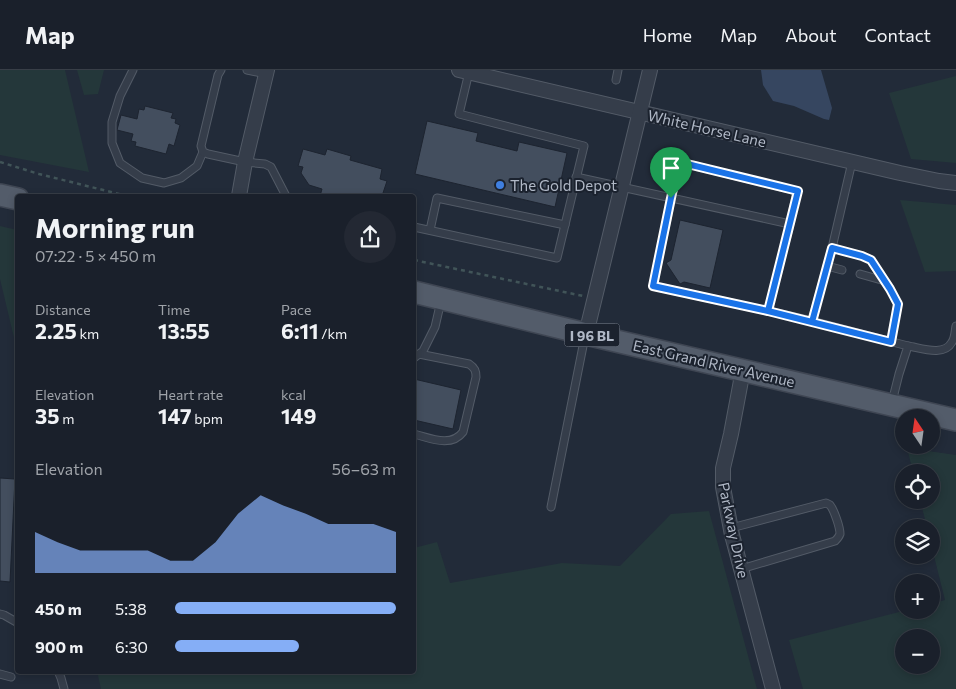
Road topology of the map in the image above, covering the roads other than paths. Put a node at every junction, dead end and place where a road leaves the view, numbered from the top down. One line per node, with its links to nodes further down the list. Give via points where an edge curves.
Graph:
1 (133, 70): 10 (lane, via 112,122 112,143 120,163 142,178 164,183 181,178 197,166)
2 (221, 70): 10 (lane, via 201,146)
3 (247, 70): 7 (lane)
4 (618, 70): 8 (lane)
5 (650, 70): 9 (street)
6 (466, 71): 9 (street, White Horse Lane); 13 (lane, via 459,114 584,146)
7 (266, 72): 11 (street)
8 (616, 80)
9 (640, 112): 12 (street, White Horse Lane); 15 (street)
10 (206, 153): 11 (lane)
11 (245, 162): 16 (street); 17 (lane, via 271,167)
12 (852, 162): 14 (street, White Horse Lane); 25 (lane)
13 (576, 177): 15 (lane); 22 (lane)
14 (956, 183)
15 (622, 187): 20 (lane); 35 (street)
16 (239, 194)
17 (285, 194)
18 (0, 195): 19 (main road)
19 (15, 198)
20 (671, 198): 21 (lane); 21 (lane, via 679,162 798,191); 32 (lane, via 653,286)
21 (790, 224): 32 (lane)
22 (565, 225): 24 (lane, via 437,198); 24 (lane, via 557,258)
23 (416, 227): 24 (lane)
24 (430, 230)
25 (832, 248): 26 (lane); 29 (lane, via 871,260)
26 (827, 266): 27 (lane); 33 (lane)
27 (842, 270)
28 (860, 274): 29 (lane)
29 (885, 281): 36 (lane, via 898,304)
30 (416, 292): 31 (main road, East Grand River Avenue / I 96 BL)
31 (442, 298): 35 (main road, East Grand River Avenue / I 96 BL); 38 (lane, via 435,327 423,351)
32 (768, 311): 33 (lane)
33 (812, 322): 36 (lane)
34 (956, 326): 37 (lane, via 952,342 946,349 936,351)
35 (586, 334): 39 (main road, East Grand River Avenue / I 96 BL); 43 (lane)
36 (891, 342): 37 (lane)
37 (908, 346): 40 (lane)
38 (416, 356): 42 (lane, via 469,364 474,367 476,378 460,436 448,441)
39 (743, 370): 40 (main road, East Grand River Avenue / I 96 BL); 44 (street, Parkway Drive, via 723,468)
40 (892, 405): 41 (main road, East Grand River Avenue / I 96 BL)
41 (956, 420)
42 (416, 434)
43 (551, 507)
44 (731, 528): 45 (street, Parkway Drive); 45 (lane, via 826,503 833,508 840,531 835,541)
45 (741, 569): 52 (street, Parkway Drive)
46 (0, 614): 47 (lane)
47 (15, 621)
48 (0, 674): 50 (lane)
49 (59, 674): 51 (lane)
50 (11, 677)
51 (64, 689)
52 (773, 689)

